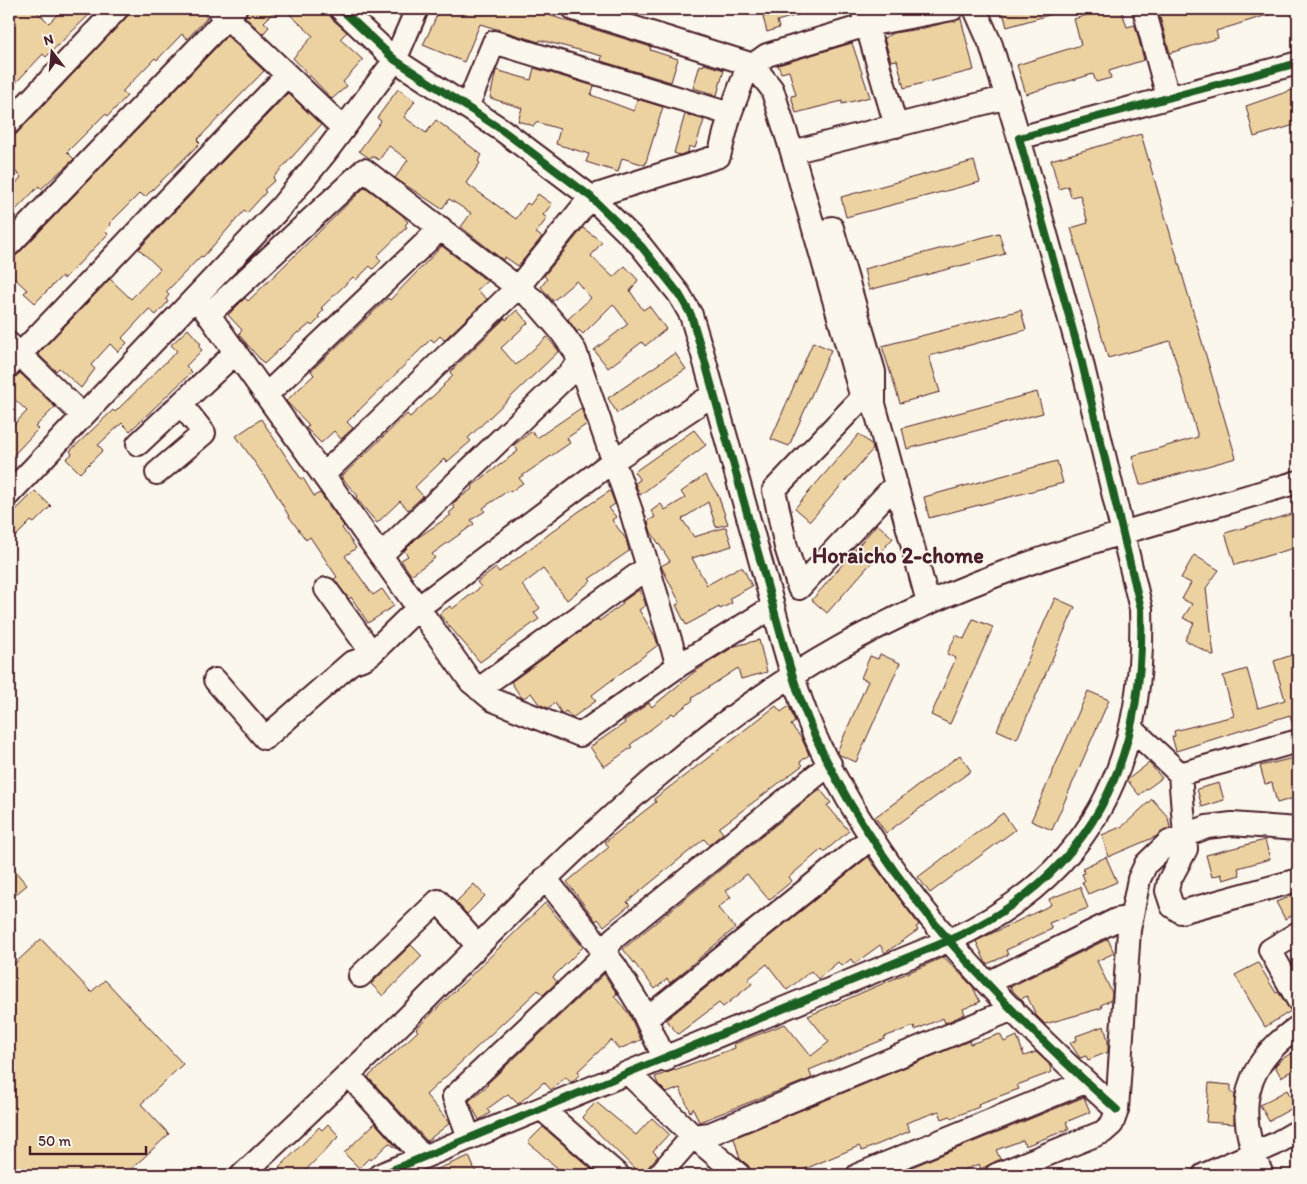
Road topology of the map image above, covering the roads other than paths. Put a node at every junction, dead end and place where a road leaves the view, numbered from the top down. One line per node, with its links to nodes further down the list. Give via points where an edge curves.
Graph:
1 (117, 9): 18 (street)
2 (341, 9): 10 (street)
3 (416, 9): 10 (street)
4 (574, 9): 12 (street)
5 (952, 9): 9 (street)
6 (975, 9): 14 (street)
7 (1144, 9): 15 (street)
8 (227, 12): 13 (street); 26 (street)
9 (864, 17): 12 (street, via 767,55); 19 (street)
10 (395, 60): 16 (street); 20 (street)
11 (1298, 63): 15 (street)
12 (753, 65): 17 (street, via 747,69); 22 (street, via 772,89)
13 (287, 75): 20 (street); 30 (street)
14 (1008, 97): 19 (street); 21 (street)
15 (1168, 97): 21 (street)
16 (467, 107): 17 (street, via 494,42); 23 (street)
17 (730, 114): 23 (street, via 719,156)
18 (9, 123)
19 (896, 126): 22 (street)
20 (343, 128): 28 (street)
21 (1019, 138): 44 (street, via 1081,359)
22 (792, 152): 34 (street)
23 (591, 197): 27 (street); 33 (street, via 641,246 679,294 691,315)
24 (441, 228): 27 (street); 28 (street, via 364,170); 32 (street)
25 (832, 228): 34 (street, via 874,372)
26 (9, 246)
27 (518, 287): 31 (street, via 560,330 575,351); 40 (street)
28 (202, 305): 29 (street); 36 (street)
29 (236, 352): 32 (street); 35 (street)
30 (12, 355): 36 (street)
31 (579, 364): 38 (street); 45 (street)
32 (266, 394): 40 (street)
33 (714, 394): 38 (street); 49 (street)
34 (868, 397): 42 (street, via 874,404); 42 (street, via 774,490 799,588)
35 (181, 404): 37 (street); 39 (street, via 204,433)
36 (83, 416): 43 (street)
37 (138, 444)
38 (614, 461): 46 (street); 50 (street)
39 (157, 473)
40 (323, 475): 45 (street)
41 (1298, 482): 44 (street)
42 (896, 484): 48 (street)
43 (9, 494)
44 (1124, 533): 48 (street, via 1054,553); 56 (street, via 1141,608 1142,651)
45 (381, 556): 50 (street)
46 (648, 567): 52 (street); 55 (street)
47 (326, 589): 51 (street)
48 (928, 602): 53 (street, via 834,650)
49 (773, 607): 52 (street); 53 (street)
50 (418, 608): 51 (street); 55 (street)
51 (372, 653): 54 (street, via 351,663 265,738)
52 (678, 666): 55 (street, via 580,735 493,700)
53 (792, 677): 58 (street); 63 (street, via 673,764 612,815)
54 (215, 680)
55 (479, 689)
56 (1132, 728): 59 (street); 67 (street, via 1105,802 1062,863 1002,911)
57 (1298, 742): 59 (street)
58 (830, 764): 62 (street); 69 (street, via 614,938)
59 (1180, 774): 61 (street)
60 (1298, 829): 61 (street, via 1232,824)
61 (1186, 834): 64 (street, via 1185,854 1167,886 1170,902 1178,911); 65 (street, via 1169,842 1146,864 1139,879)
62 (870, 838): 67 (street); 74 (street)
63 (546, 878): 68 (street); 69 (street)
64 (1298, 880)
65 (1131, 917): 71 (street, via 1116,920); 81 (street)
66 (1298, 933): 72 (street, via 1270,950)
67 (950, 940): 71 (street); 76 (street)
68 (478, 946): 70 (street, via 438,901); 77 (street)
69 (605, 952): 74 (street); 84 (street, via 454,1097)
70 (360, 976)
71 (988, 983): 73 (street)
72 (1298, 1000)
73 (1013, 1009): 79 (street); 83 (street, via 710,1134)
74 (646, 1019): 76 (street)
75 (1298, 1027): 85 (street, via 1268,1052 1248,1089 1245,1115)
76 (665, 1060): 78 (street)
77 (348, 1074): 86 (street); 87 (street)
78 (629, 1074): 80 (street); 83 (street)
79 (1085, 1082): 81 (street); 92 (street)
80 (542, 1108): 84 (street); 89 (street)
81 (1117, 1110): 93 (street, via 1112,1124 1103,1132)
82 (1298, 1131): 85 (street)
83 (693, 1136): 90 (street); 91 (street)
84 (470, 1138): 86 (street)
85 (1253, 1154): 94 (street); 95 (street)
86 (415, 1165): 88 (street)
87 (242, 1175)
88 (380, 1175)
89 (618, 1175)
90 (659, 1175)
91 (739, 1175)
92 (858, 1175)
93 (996, 1175)
94 (1204, 1175)
95 (1262, 1175)

